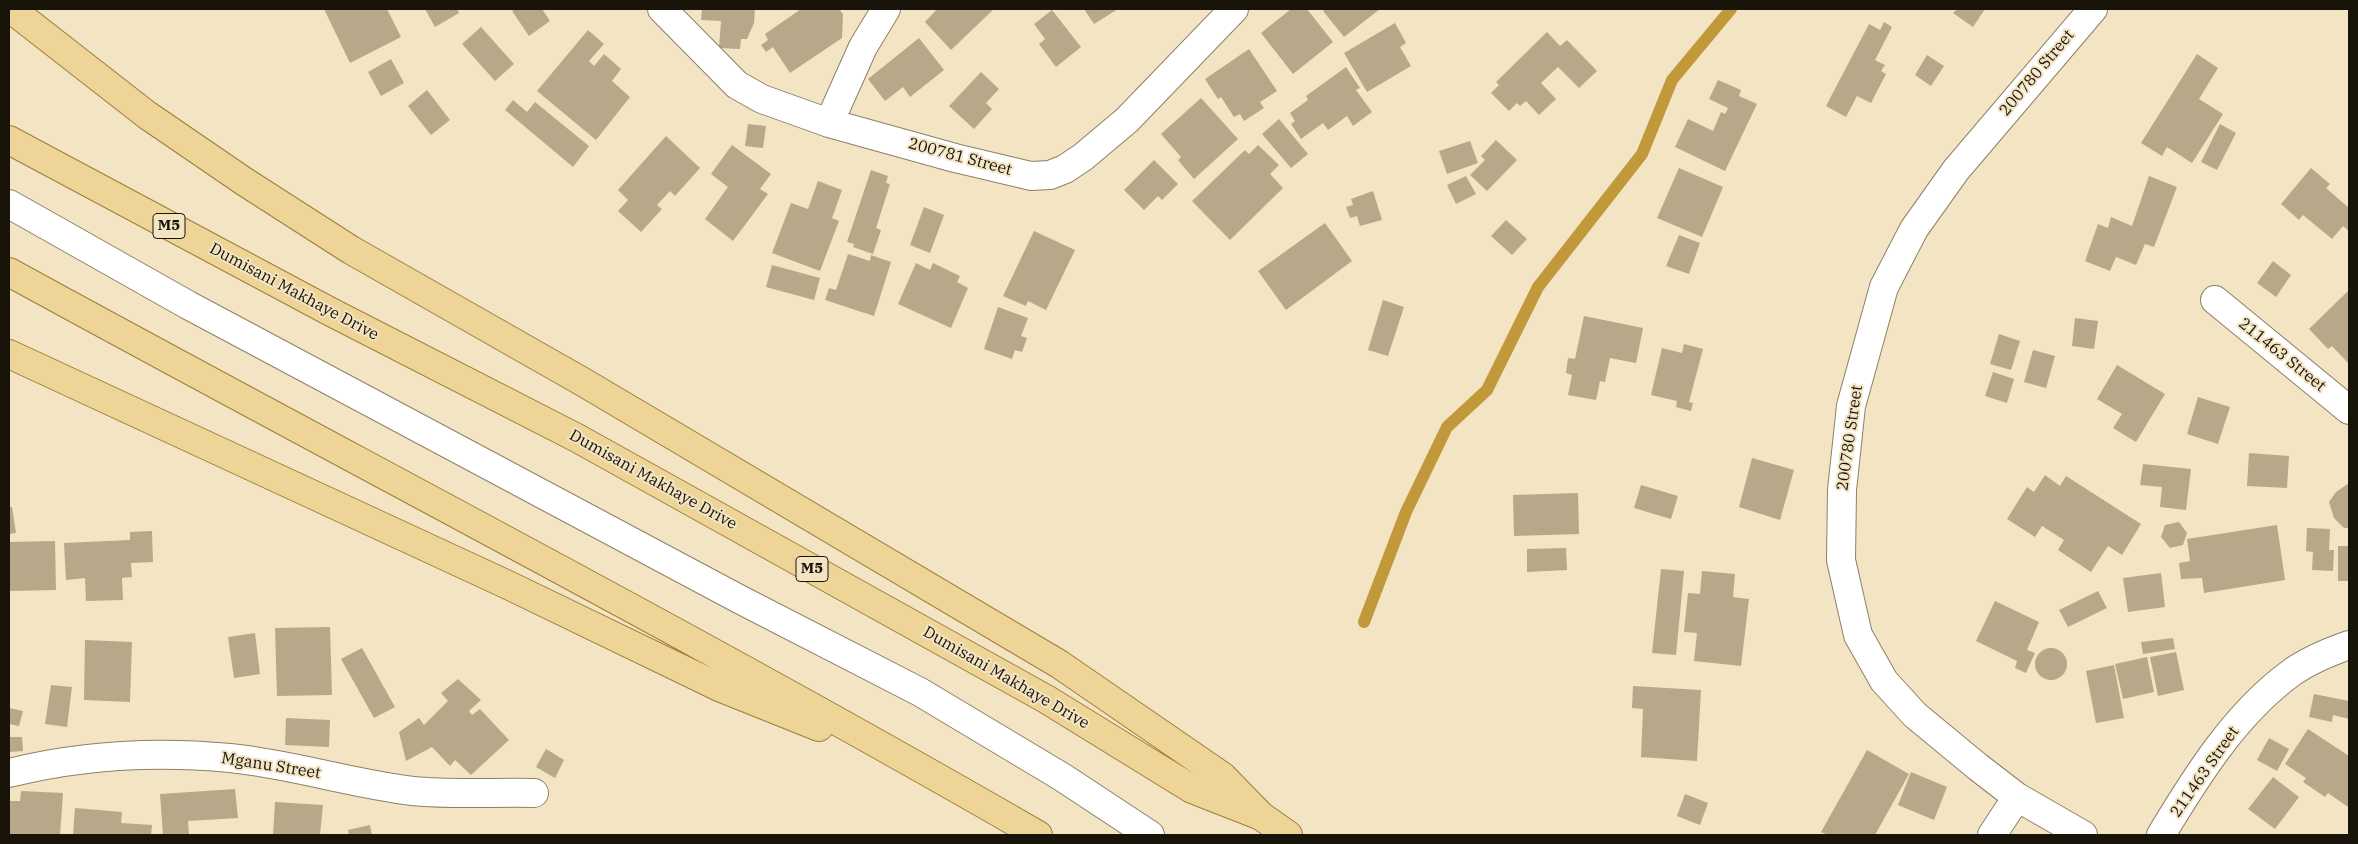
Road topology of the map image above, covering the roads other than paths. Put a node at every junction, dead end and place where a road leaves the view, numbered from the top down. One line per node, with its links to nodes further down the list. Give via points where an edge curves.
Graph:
1 (11, 9): 18 (main road, via 147,115 261,192 351,250 583,382 1058,664 1222,776)
2 (662, 9): 6 (street, 200781 Street, via 737,85 783,108)
3 (886, 9): 6 (street, via 863,47)
4 (1234, 9): 6 (street, 200781 Street, via 1127,120 1083,157 1050,175 1031,176)
5 (2093, 9): 17 (street, 200780 Street, via 1956,170 1914,229 1884,287 1867,342 1851,406 1842,490 1841,560 1858,636 1884,681 1915,715)
6 (830, 123)
7 (9, 140): 18 (main road, Dumisani Makhaye Drive / M5, via 329,311 577,438 1046,699 1192,789)
8 (9, 204): 20 (street, via 188,305 920,692 1062,777)
9 (9, 272): 14 (main road, via 247,403 699,643)
10 (2215, 300): 12 (street, 211463 Street)
11 (9, 354): 14 (main road, via 508,585 719,687)
12 (2349, 410)
13 (2349, 645): 24 (street, 211463 Street, via 2292,672 2265,695 2225,739)
14 (923, 768): 19 (main road)
15 (9, 773): 16 (street, Mganu Street, via 51,763 137,755 222,758 412,790 457,794)
16 (534, 793)
17 (2017, 797): 22 (street); 23 (street, 200780 Street)
18 (1261, 816): 21 (main road, Dumisani Makhaye Drive / M5)
19 (1038, 835)
20 (1150, 835)
21 (1288, 835)
22 (1992, 835)
23 (2083, 835)
24 (2161, 835)

